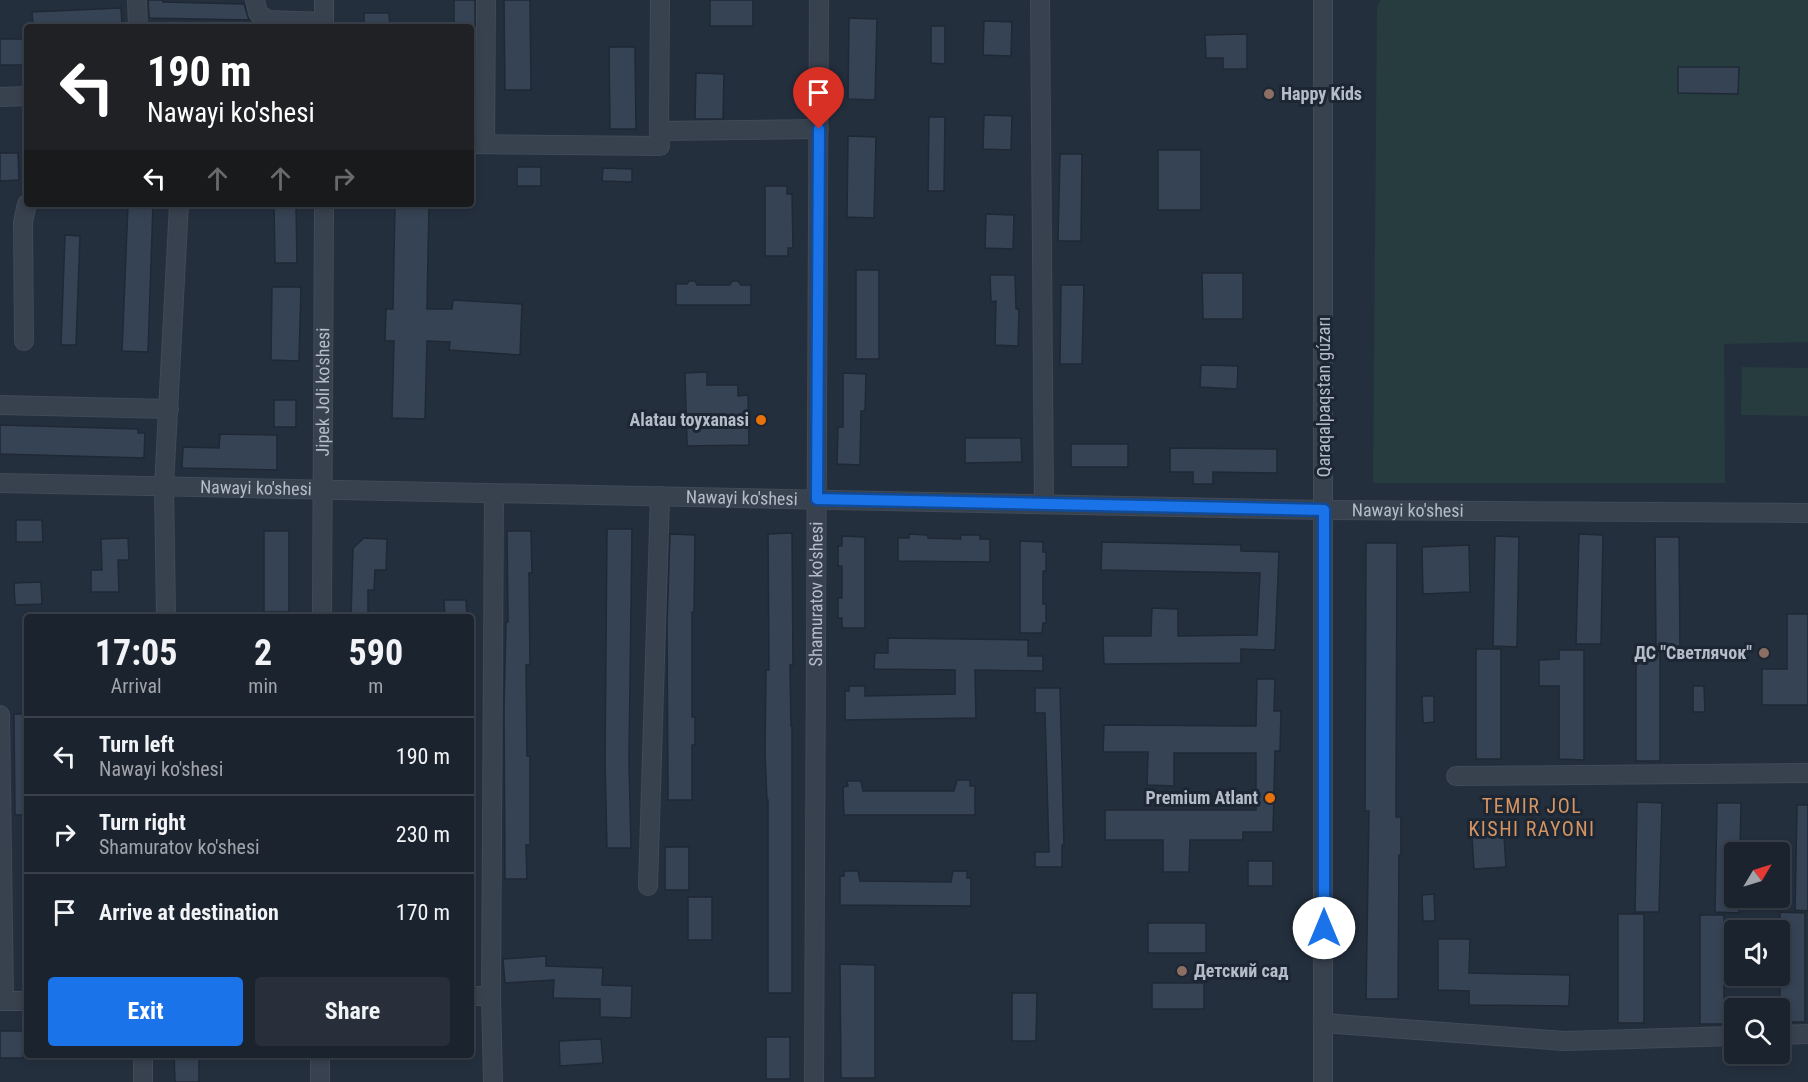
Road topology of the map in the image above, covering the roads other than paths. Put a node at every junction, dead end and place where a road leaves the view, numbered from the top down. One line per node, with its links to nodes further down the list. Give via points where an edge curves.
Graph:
1 (137, 0): 9 (street)
2 (255, 0): 10 (street, via 258,13 267,20)
3 (324, 0): 11 (street)
4 (486, 0): 16 (street)
5 (660, 0): 15 (street)
6 (819, 0): 14 (street, Shamuratov ko'shesi)
7 (1040, 0): 29 (street)
8 (1323, 0): 30 (street, Qaraqalpaqstan gúzarı)
9 (138, 24)
10 (313, 24)
11 (324, 24)
12 (24, 96): 13 (street)
13 (0, 97)
14 (819, 129): 15 (street); 28 (street, Shamuratov ko'shesi)
15 (659, 131): 16 (street, via 660,146)
16 (478, 144)
17 (26, 207): 20 (street, via 22,222)
18 (178, 207): 22 (street)
19 (324, 207): 25 (street, Jipek Joli ko'shesi)
20 (24, 342)
21 (0, 405): 22 (street)
22 (169, 409): 24 (street)
23 (0, 483): 24 (street, Nawayi ko'shesi)
24 (164, 486): 25 (street, Nawayi ko'shesi); 32 (street)
25 (322, 490): 26 (street, Nawayi ko'shesi); 33 (street, Jipek Joli ko'shesi)
26 (494, 493): 27 (street, Nawayi ko'shesi); 39 (street)
27 (660, 496): 28 (street, Nawayi ko'shesi); 37 (street)
28 (817, 499): 29 (street, Nawayi ko'shesi); 51 (street, Shamuratov ko'shesi)
29 (1044, 504): 30 (street, Nawayi ko'shesi)
30 (1324, 510): 31 (street, Nawayi ko'shesi); 42 (street, Qaraqalpaqstan gúzarı)
31 (1808, 513)
32 (166, 614)
33 (322, 614)
34 (0, 715): 40 (street)
35 (1808, 773): 36 (street)
36 (1456, 776)
37 (648, 886)
38 (474, 996): 39 (street)
39 (491, 996): 50 (street)
40 (2, 1001): 41 (street)
41 (24, 1001)
42 (1323, 1023): 45 (street, via 1564,1041); 52 (street, Qaraqalpaqstan gúzarı)
43 (1808, 1034): 44 (street)
44 (1790, 1035)
45 (1724, 1036)
46 (143, 1058): 48 (street)
47 (320, 1058): 49 (street)
48 (143, 1082)
49 (320, 1082)
50 (493, 1082)
51 (814, 1082)
52 (1323, 1082)

